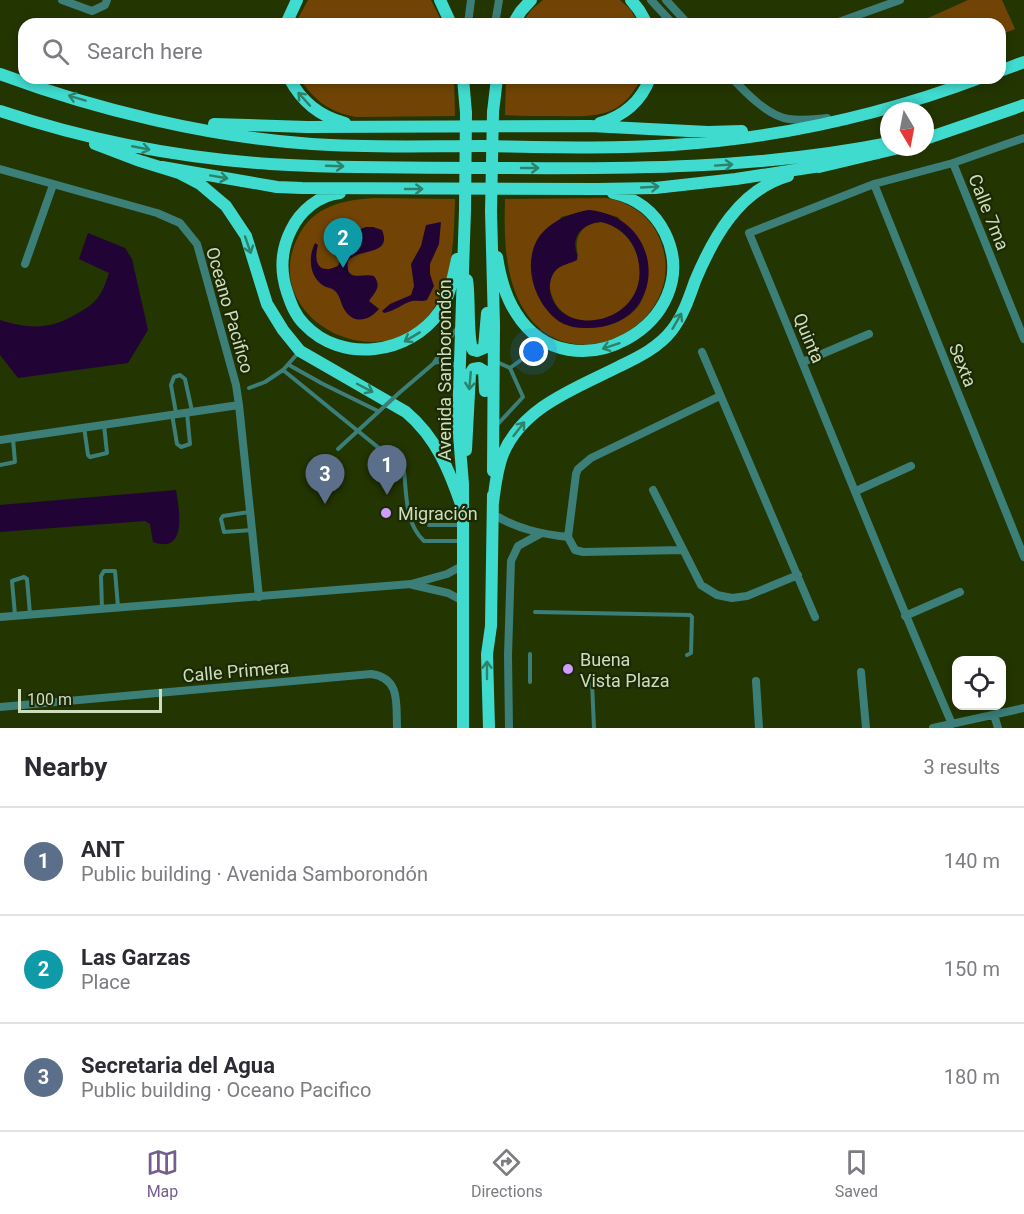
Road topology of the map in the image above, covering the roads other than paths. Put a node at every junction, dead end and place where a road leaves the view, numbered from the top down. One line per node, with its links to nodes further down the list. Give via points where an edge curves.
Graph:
1 (62, 0): 2 (street, via 92,11)
2 (107, 0)
3 (297, 0): 13 (highway)
4 (440, 0): 14 (highway)
5 (473, 0): 15 (street)
6 (499, 0): 16 (street)
7 (531, 0): 17 (highway)
8 (631, 0): 18 (highway)
9 (651, 0): 19 (street)
10 (666, 0): 20 (street)
11 (900, 0): 12 (street)
12 (879, 3): 21 (street)
13 (289, 18)
14 (448, 18)
15 (468, 18)
16 (496, 18)
17 (518, 18)
18 (644, 18)
19 (668, 18)
20 (682, 18)
21 (846, 18)
22 (1024, 62): 23 (highway)
23 (1006, 68)
24 (0, 74): 25 (highway, one-way to 24)
25 (18, 80)
26 (32, 84): 37 (highway, one-way to 26)
27 (293, 84): 38 (highway, one-way to 27, via 321,114)
28 (463, 84): 55 (highway, Avenida Samborondón, bridge)
29 (495, 84): 56 (highway, bridge)
30 (647, 84): 39 (highway, via 624,113)
31 (739, 84): 35 (street, via 766,108 788,119)
32 (964, 84): 35 (highway)
33 (1024, 105): 36 (highway)
34 (0, 111): 41 (highway)
35 (851, 118): 40 (highway)
36 (988, 118): 42 (highway); 43 (highway)
37 (153, 119): 38 (highway, via 246,126); 40 (highway, via 262,138 354,145 611,148 728,140)
38 (364, 126): 39 (highway)
39 (590, 126): 40 (highway, via 708,132)
40 (800, 128)
41 (63, 130): 45 (highway, one-way to 45, via 194,156 338,167 676,168 816,157); 49 (highway, via 128,158)
42 (934, 133)
43 (934, 137)
44 (1024, 138): 47 (street, Quinta)
45 (880, 145)
46 (880, 152): 48 (highway)
47 (953, 163): 51 (street, Quinta); 62 (street, Calle 7ma)
48 (827, 165): 54 (highway, one-way to 48, via 655,188); 91 (highway, one-way to 48, via 503,453 527,419 548,403 634,360 662,341 680,318 719,230 736,210 783,177)
49 (162, 167): 53 (highway, one-way to 53, via 277,187); 64 (highway, one-way to 64, via 200,184 226,206 246,236 267,304)
50 (0, 170): 52 (street, Oceano Pacifico)
51 (874, 184): 67 (street, Quinta, via 749,233); 101 (street, Sexta)
52 (53, 185): 58 (street); 75 (street, Oceano Pacifico, via 180,223 197,244)
53 (370, 189): 54 (highway, one-way to 54); 55 (highway, one-way to 53, via 445,302 418,334 372,350 348,348 324,339 302,323 295,312 282,272 284,248 293,225 315,202 330,194)
54 (597, 189): 63 (highway, one-way to 63, via 627,196 662,227 672,262 667,293 650,323 611,347 580,351)
55 (464, 232): 57 (highway, Avenida Samborondón)
56 (492, 233): 59 (highway); 63 (highway, via 510,303 527,326)
57 (463, 255): 59 (highway, via 470,297 470,343 477,351 485,344); 60 (highway, Avenida Samborondón)
58 (26, 264)
59 (491, 274): 66 (highway)
60 (460, 325): 68 (lane); 72 (highway, Avenida Samborondón)
61 (868, 334): 67 (street)
62 (1024, 339)
63 (546, 341): 70 (lane)
64 (300, 351): 69 (lane); 92 (highway, one-way to 92, via 421,424 447,465)
65 (702, 352): 74 (street)
66 (494, 361): 70 (lane); 81 (highway)
67 (803, 362): 90 (street, Quinta)
68 (433, 364): 72 (lane, via 446,360); 76 (lane, bridge)
69 (289, 365): 71 (lane); 76 (lane)
70 (510, 368): 81 (lane, via 524,397)
71 (284, 370): 73 (lane); 99 (lane, via 401,466 411,523 424,541)
72 (459, 373): 88 (highway, Avenida Samborondón)
73 (249, 388)
74 (720, 396): 98 (street, via 583,464 576,474); 103 (street)
75 (239, 405): 77 (street); 93 (street, Oceano Pacifico)
76 (378, 411): 84 (lane, bridge)
77 (189, 412): 78 (street); 78 (lane, via 190,444 181,447 177,444); 78 (lane, via 185,379 180,375 174,377 171,385)
78 (174, 414): 79 (street)
79 (104, 424): 80 (street); 80 (lane, via 105,454 88,455)
80 (84, 428): 82 (street)
81 (493, 429): 86 (highway)
82 (13, 438): 83 (street); 85 (lane, via 15,462)
83 (0, 440)
84 (339, 449)
85 (0, 465)
86 (493, 466): 88 (highway, one-way to 88, via 486,425 485,374 476,368 470,374); 91 (highway)
87 (911, 466): 90 (street)
88 (463, 484): 92 (highway, Avenida Samborondón)
89 (653, 490): 100 (street)
90 (856, 491): 113 (street, Quinta)
91 (493, 508): 97 (street, via 510,525); 128 (highway, one-way to 91, via 487,654)
92 (463, 510): 95 (highway, Avenida Samborondón)
93 (250, 512): 96 (street, Oceano Pacifico); 96 (lane, via 220,519 224,532)
94 (429, 525): 95 (lane)
95 (463, 525): 99 (highway, Avenida Samborondón)
96 (252, 530): 106 (street, Oceano Pacifico)
97 (540, 534): 98 (street); 129 (street, via 518,546 511,561)
98 (568, 537): 100 (street, via 575,550 583,552)
99 (463, 541): 102 (highway, Avenida Samborondón)
100 (683, 550): 103 (street, via 701,585 724,598 747,596)
101 (1024, 557)
102 (462, 566): 104 (street); 107 (highway, Avenida Samborondón)
103 (798, 575): 115 (street)
104 (411, 584): 106 (street); 107 (street)
105 (960, 592): 113 (street)
106 (259, 597): 108 (street)
107 (463, 601): 127 (highway, Avenida Samborondón)
108 (118, 608): 109 (street); 109 (lane, via 116,574 112,570 101,573)
109 (102, 609): 111 (street)
110 (535, 612): 117 (lane, via 690,615 691,653)
111 (30, 615): 112 (street); 112 (lane, via 24,577 12,581)
112 (15, 616): 114 (street)
113 (905, 616): 125 (street, Quinta)
114 (0, 617)
115 (815, 617)
116 (530, 654): 120 (lane)
117 (687, 655)
118 (861, 672): 132 (street)
119 (756, 681): 131 (street)
120 (530, 682)
121 (592, 682): 130 (lane)
122 (0, 707): 126 (street, Calle Primera, via 371,674 392,684)
123 (1024, 708): 124 (street)
124 (994, 715): 125 (street); 134 (street)
125 (952, 724): 133 (street)
126 (397, 728)
127 (463, 728)
128 (489, 728)
129 (509, 728)
130 (594, 728)
131 (759, 728)
132 (866, 728)
133 (933, 728)
134 (998, 728)

